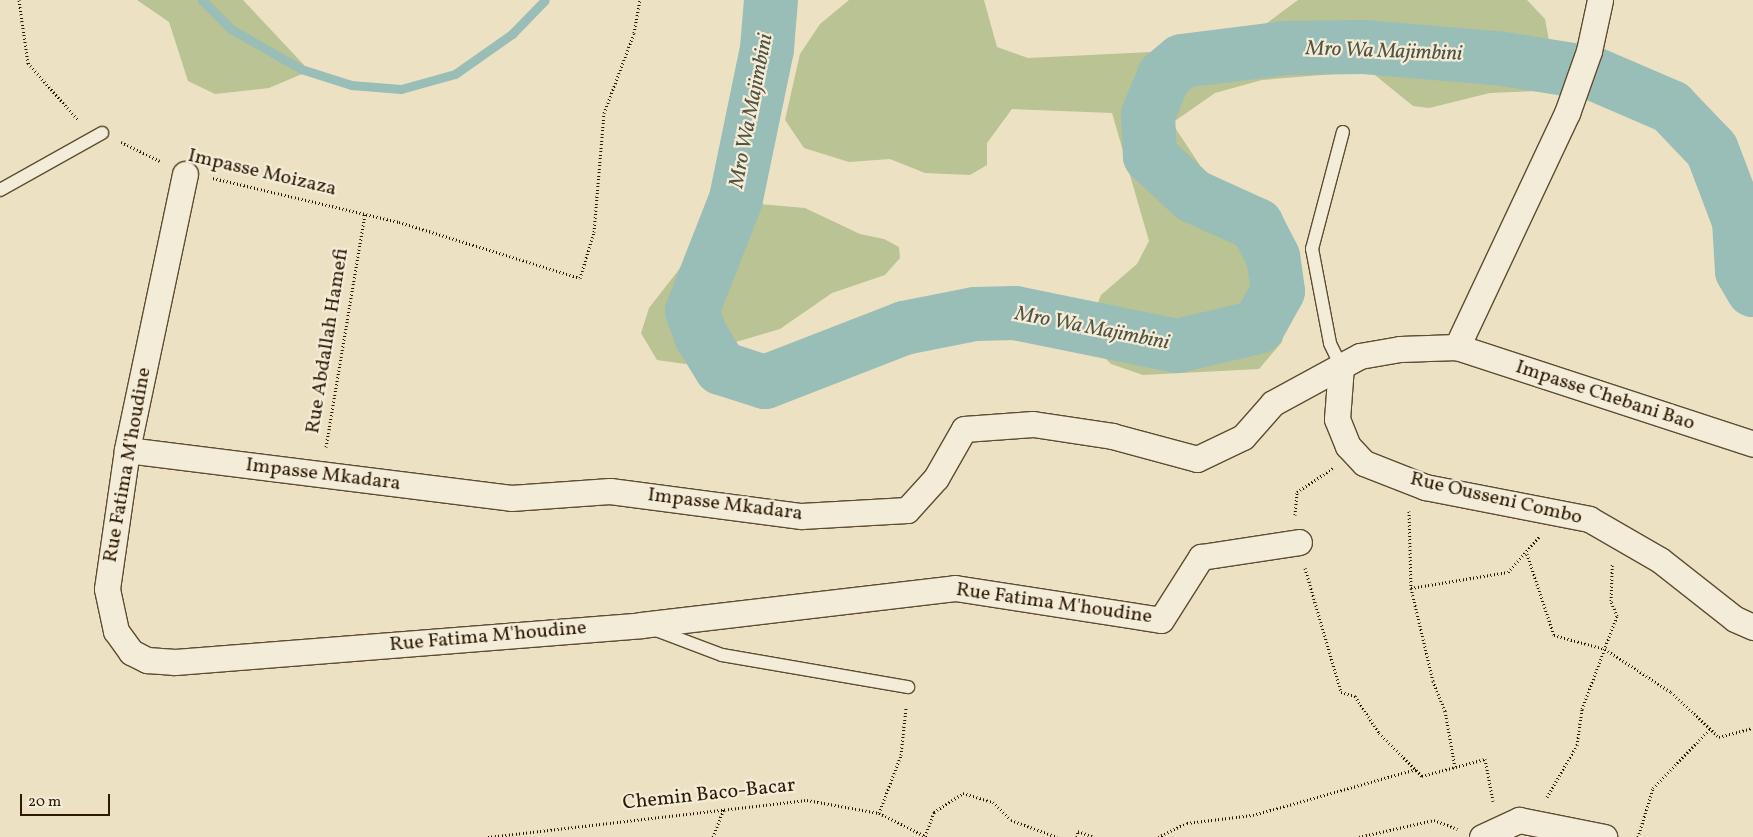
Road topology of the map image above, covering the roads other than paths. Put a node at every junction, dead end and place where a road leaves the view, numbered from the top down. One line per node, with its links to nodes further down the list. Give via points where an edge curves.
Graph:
1 (1600, 0): 6 (street, via 1589,50 1567,113)
2 (1343, 132): 7 (lane, via 1312,249 1330,343)
3 (102, 133): 5 (lane)
4 (185, 174): 9 (street, Rue Fatima M'houdine)
5 (0, 190)
6 (1457, 348): 7 (street, via 1392,351 1360,356); 8 (street, Impasse Chebani Bao)
7 (1341, 366): 9 (street, Impasse Mkadara, via 1273,403 1243,437 1197,459 1112,436 1033,424 964,429 936,478 907,510 800,516 610,491 511,498); 12 (street, Rue Ousseni Combo, via 1337,419 1354,454 1364,463 1425,487 1588,520 1660,560 1735,619)
8 (1753, 444)
9 (127, 450): 11 (street, Rue Fatima M'houdine, via 107,589 116,631 131,652 147,660 176,662)
10 (1299, 542): 11 (street, Rue Fatima M'houdine, via 1201,557 1161,620 955,588)
11 (641, 625): 13 (lane, via 722,655)
12 (1753, 627)
13 (908, 687)
14 (1504, 829): 15 (street)
15 (1604, 837)

